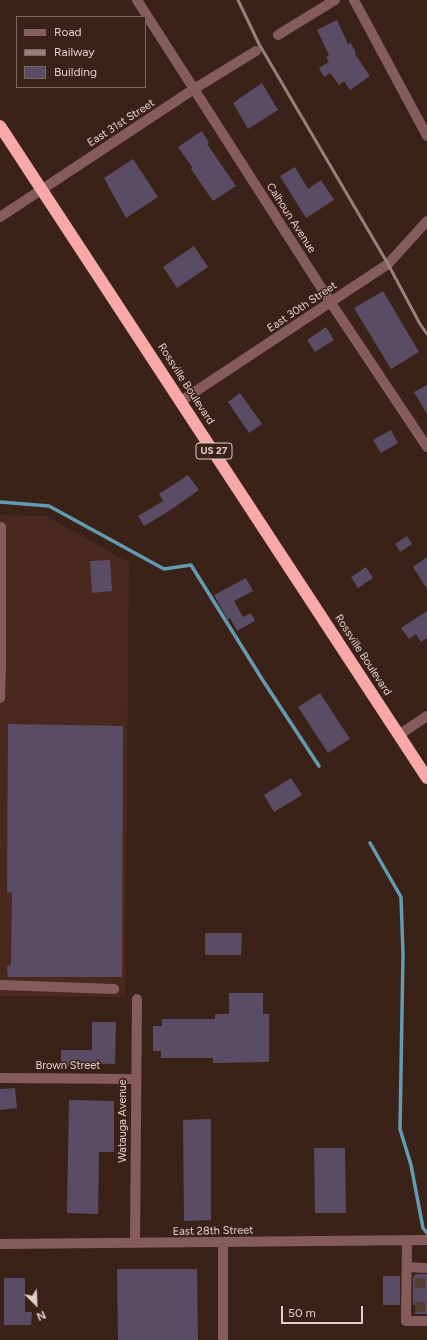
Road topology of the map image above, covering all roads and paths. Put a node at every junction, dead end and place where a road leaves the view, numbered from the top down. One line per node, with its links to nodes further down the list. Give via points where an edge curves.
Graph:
1 (137, 0): 6 (street, Calhoun Avenue)
2 (335, 0): 4 (street)
3 (354, 0): 8 (street)
4 (278, 35)
5 (256, 50): 6 (street, East 31st Street)
6 (194, 89): 9 (street, East 31st Street); 12 (street, Calhoun Avenue)
7 (0, 126): 9 (highway, Rossville Boulevard / US 27)
8 (427, 136)
9 (42, 189): 10 (street, East 31st Street); 13 (highway, Rossville Boulevard / US 27)
10 (0, 217)
11 (427, 222): 12 (street, East 30th Street, via 388,264)
12 (331, 303): 13 (street, East 30th Street); 14 (street, Calhoun Avenue)
13 (181, 401): 20 (highway, Rossville Boulevard / US 27)
14 (427, 447)
15 (1, 527): 16 (street)
16 (1, 579): 17 (street)
17 (1, 668): 18 (street)
18 (0, 698)
19 (427, 716): 20 (street)
20 (399, 735): 21 (highway, Rossville Boulevard / US 27)
21 (427, 778)
22 (0, 985): 23 (street)
23 (114, 989)
24 (137, 999): 26 (street, Watauga Avenue)
25 (0, 1078): 26 (street, Brown Street)
26 (136, 1079): 29 (street, Watauga Avenue)
27 (406, 1240): 28 (street, East 28th Street); 30 (street, East 28th Street); 32 (street)
28 (427, 1240)
29 (135, 1243): 30 (street, East 28th Street); 31 (street, East 28th Street)
30 (223, 1243): 35 (street)
31 (0, 1244)
32 (406, 1267): 33 (street); 34 (street, via 411,1282 411,1307 406,1321)
33 (427, 1268)
34 (427, 1321)
35 (223, 1340)

